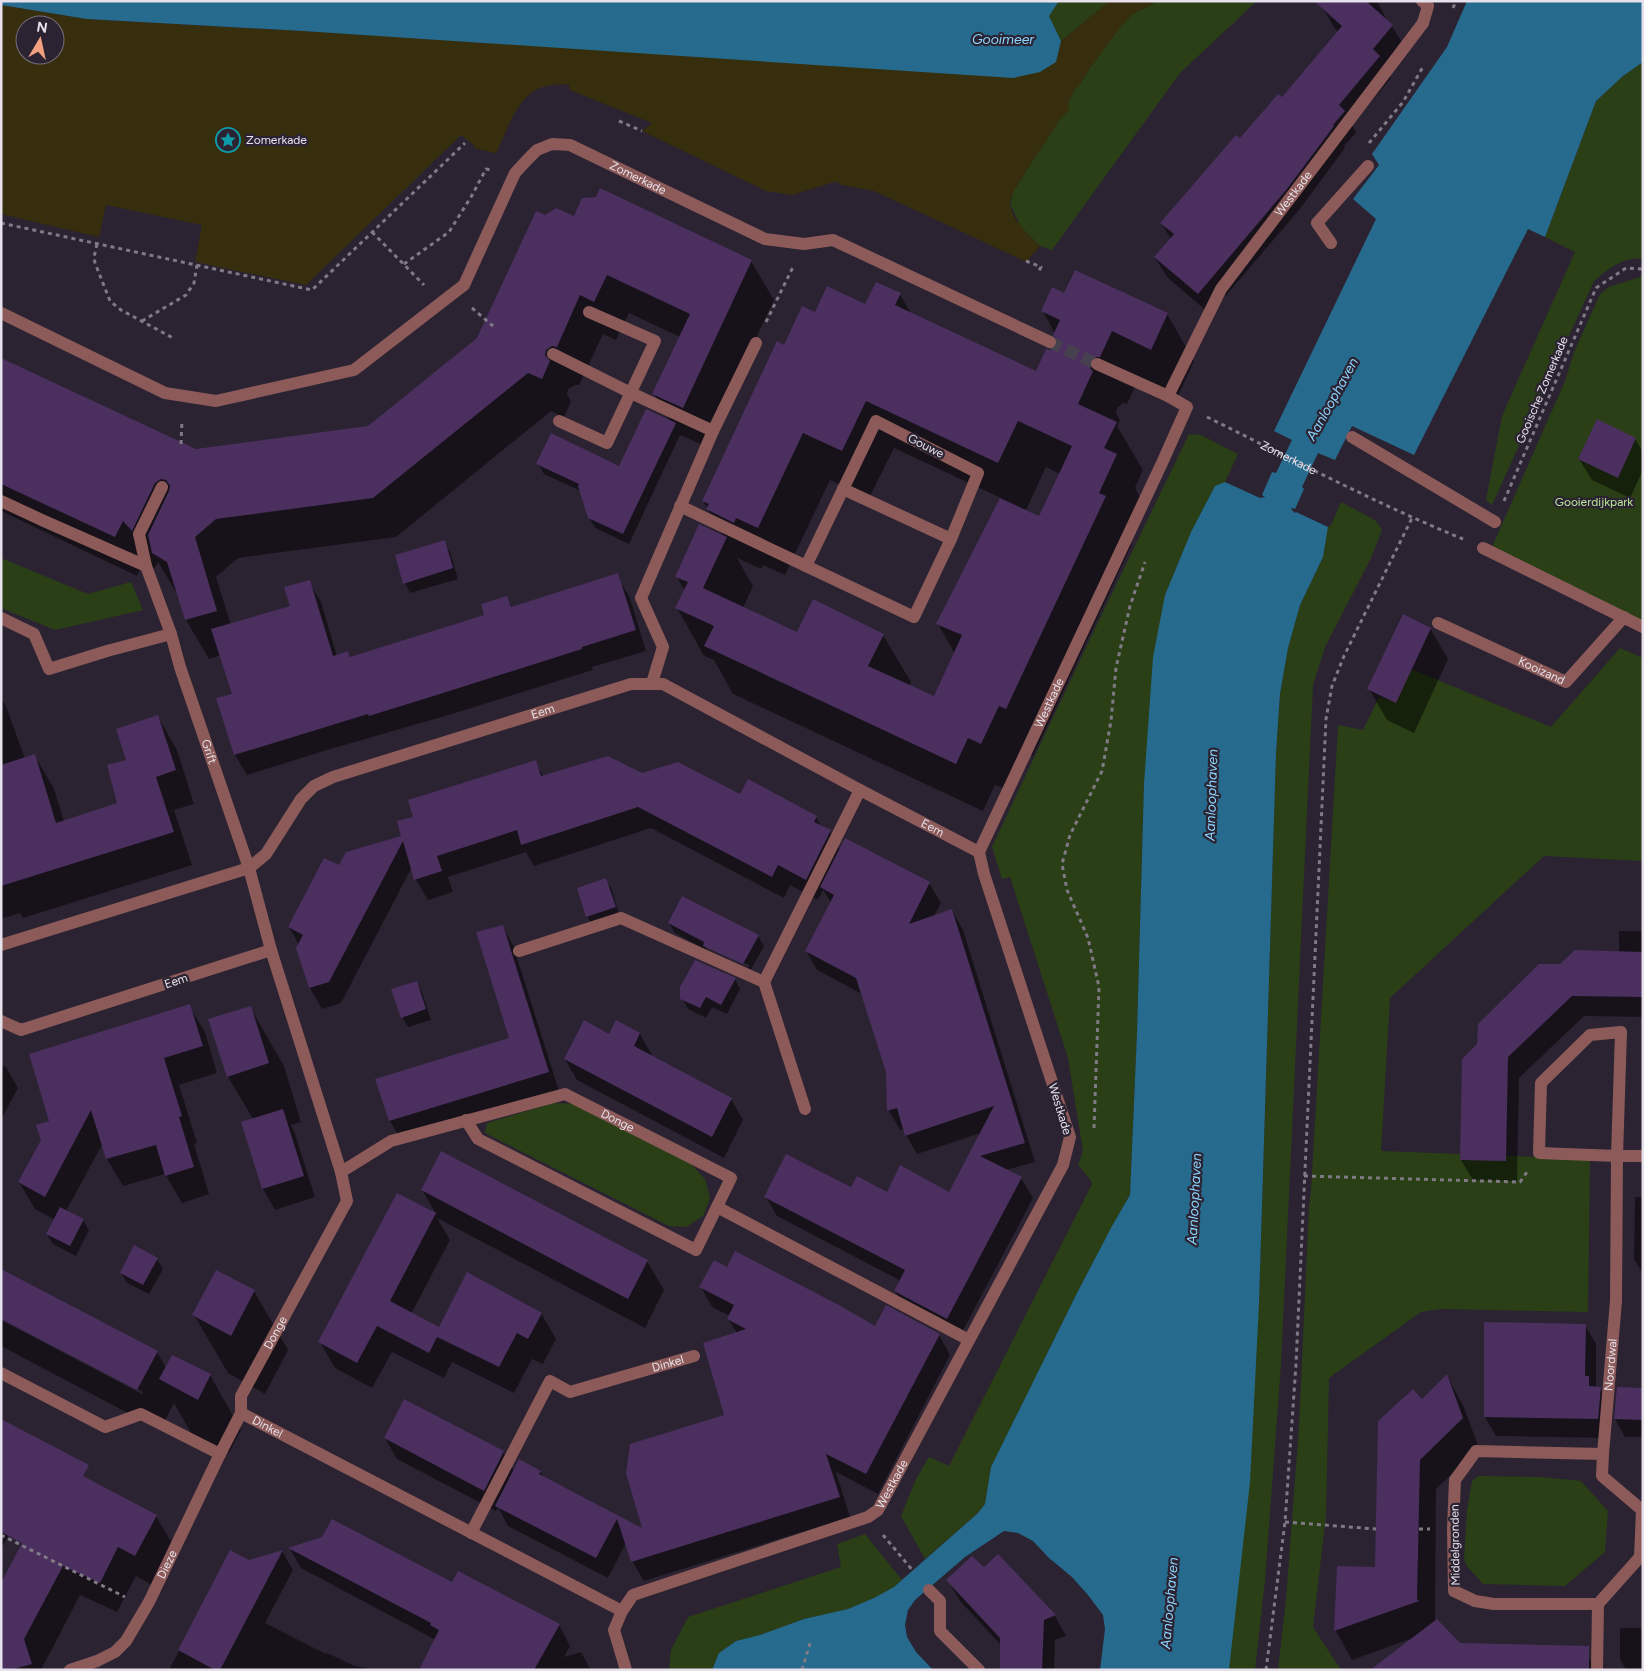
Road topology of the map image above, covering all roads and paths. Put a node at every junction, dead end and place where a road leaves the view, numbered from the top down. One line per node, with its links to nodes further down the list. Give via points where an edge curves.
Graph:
1 (1422, 1): 27 (street, Westkade, via 1428,6 1423,23 1221,289)
2 (619, 121): 3 (path)
3 (642, 131)
4 (465, 143): 8 (path)
5 (1368, 166): 9 (street, via 1317,223)
6 (494, 170): 13 (path, via 486,169 449,232)
7 (1, 223): 10 (path)
8 (372, 232): 13 (path); 14 (path, via 312,290)
9 (1331, 243)
10 (97, 244): 14 (path); 20 (path, via 95,263 110,300)
11 (804, 244): 19 (street, Zomerkade, via 765,239 570,145 552,144 538,150 515,173 464,285 354,370 216,402 165,393); 22 (street, Zomerkade, via 833,240); 23 (path)
12 (1026, 261): 16 (path, via 1041,267)
13 (404, 264): 17 (path)
14 (197, 265): 20 (path, via 194,283 186,295)
15 (1643, 270): 39 (path, Gooische Zomerkade, via 1626,268 1596,288)
16 (1038, 272)
17 (427, 288)
18 (589, 312): 26 (street, via 655,341)
19 (1, 313)
20 (142, 321): 21 (path)
21 (173, 338)
22 (1050, 342)
23 (756, 343): 32 (street)
24 (553, 354): 26 (street)
25 (1097, 364): 27 (street)
26 (631, 393): 30 (street, via 608,443); 32 (street)
27 (1168, 396): 28 (street)
28 (1187, 407): 29 (path, Zomerkade); 52 (street, Westkade)
29 (1211, 418): 31 (path); 38 (path, Zomerkade)
30 (560, 421)
31 (1206, 426)
32 (713, 431): 37 (street)
33 (1352, 437): 39 (street)
34 (162, 487): 43 (street, Grift, via 139,534)
35 (843, 489): 40 (street); 40 (street, Gouwe, via 876,421 978,473); 44 (street, Gouwe)
36 (1, 501): 43 (street)
37 (680, 506): 44 (street, Gouwe); 50 (street, via 641,598 663,647)
38 (1412, 518): 41 (path, Zomerkade); 66 (path, via 1344,656 1332,686 1326,719)
39 (1495, 522)
40 (950, 539): 44 (street, Gouwe, via 914,617)
41 (1483, 548): 45 (street)
42 (1148, 554): 61 (path, via 1130,606 1116,668 1102,771 1070,835 1062,864 1067,890 1088,938 1099,987)
43 (146, 566): 49 (street, Grift)
44 (806, 566)
45 (1624, 617): 47 (street, Kooizand, via 1566,682); 48 (street)
46 (1, 618): 49 (street, via 34,634 49,669)
47 (1438, 623)
48 (1643, 627)
49 (171, 634): 53 (street, Grift)
50 (652, 683): 51 (street, Eem, via 662,684); 53 (street, Eem, via 631,684 333,777 314,786 300,799 266,854)
51 (860, 790): 52 (street, Eem); 57 (street)
52 (979, 852): 68 (street, Westkade, via 1070,1137 1063,1165)
53 (249, 868): 54 (street, Eem); 55 (street)
54 (1, 945)
55 (271, 950): 58 (street, Eem, via 21,1030); 65 (street, Donge)
56 (519, 951): 57 (street, via 621,918)
57 (764, 982): 59 (street)
58 (1, 1021)
59 (804, 1109)
60 (466, 1120): 65 (street, Donge, via 391,1141); 67 (street, Donge, via 478,1139 696,1250); 67 (street, Donge, via 565,1094 731,1178)
61 (1094, 1132)
62 (1539, 1153): 63 (street); 63 (street, Noordwal, via 1541,1083 1590,1035 1621,1032); 66 (path, via 1520,1182)
63 (1616, 1156): 64 (street); 73 (street, Noordwal, via 1616,1301)
64 (1643, 1156)
65 (341, 1172): 71 (street, Donge, via 347,1201 241,1396)
66 (1304, 1176): 75 (path)
67 (717, 1207): 68 (street)
68 (969, 1340): 83 (street, Westkade, via 878,1510 868,1517 633,1595)
69 (694, 1356): 77 (street, Dinkel, via 570,1392 550,1380)
70 (1, 1373): 72 (street, via 106,1427 141,1414)
71 (241, 1414): 72 (street, Dinkel); 77 (street, Dinkel)
72 (220, 1454): 82 (street, Dieze)
73 (1603, 1454): 74 (street, Noordwal, via 1602,1476); 81 (street, Middelgronden, via 1476,1451 1455,1480 1453,1529 1454,1591 1475,1601 1494,1604)
74 (1642, 1510): 79 (street, Noordwal)
75 (1285, 1522): 76 (path); 90 (path)
76 (1376, 1529)
77 (471, 1533): 83 (street, Dinkel)
78 (1, 1535): 82 (path)
79 (1642, 1557): 81 (street)
80 (929, 1590): 89 (street, via 940,1601 940,1631)
81 (1598, 1604): 91 (street)
82 (145, 1608): 85 (street, Dieze, via 126,1641)
83 (622, 1611): 87 (street, Westkade, via 614,1630)
84 (811, 1640): 88 (path)
85 (98, 1665): 86 (street, Dieze)
86 (70, 1670)
87 (626, 1670)
88 (802, 1670)
89 (979, 1670)
90 (1266, 1670)
91 (1597, 1670)

